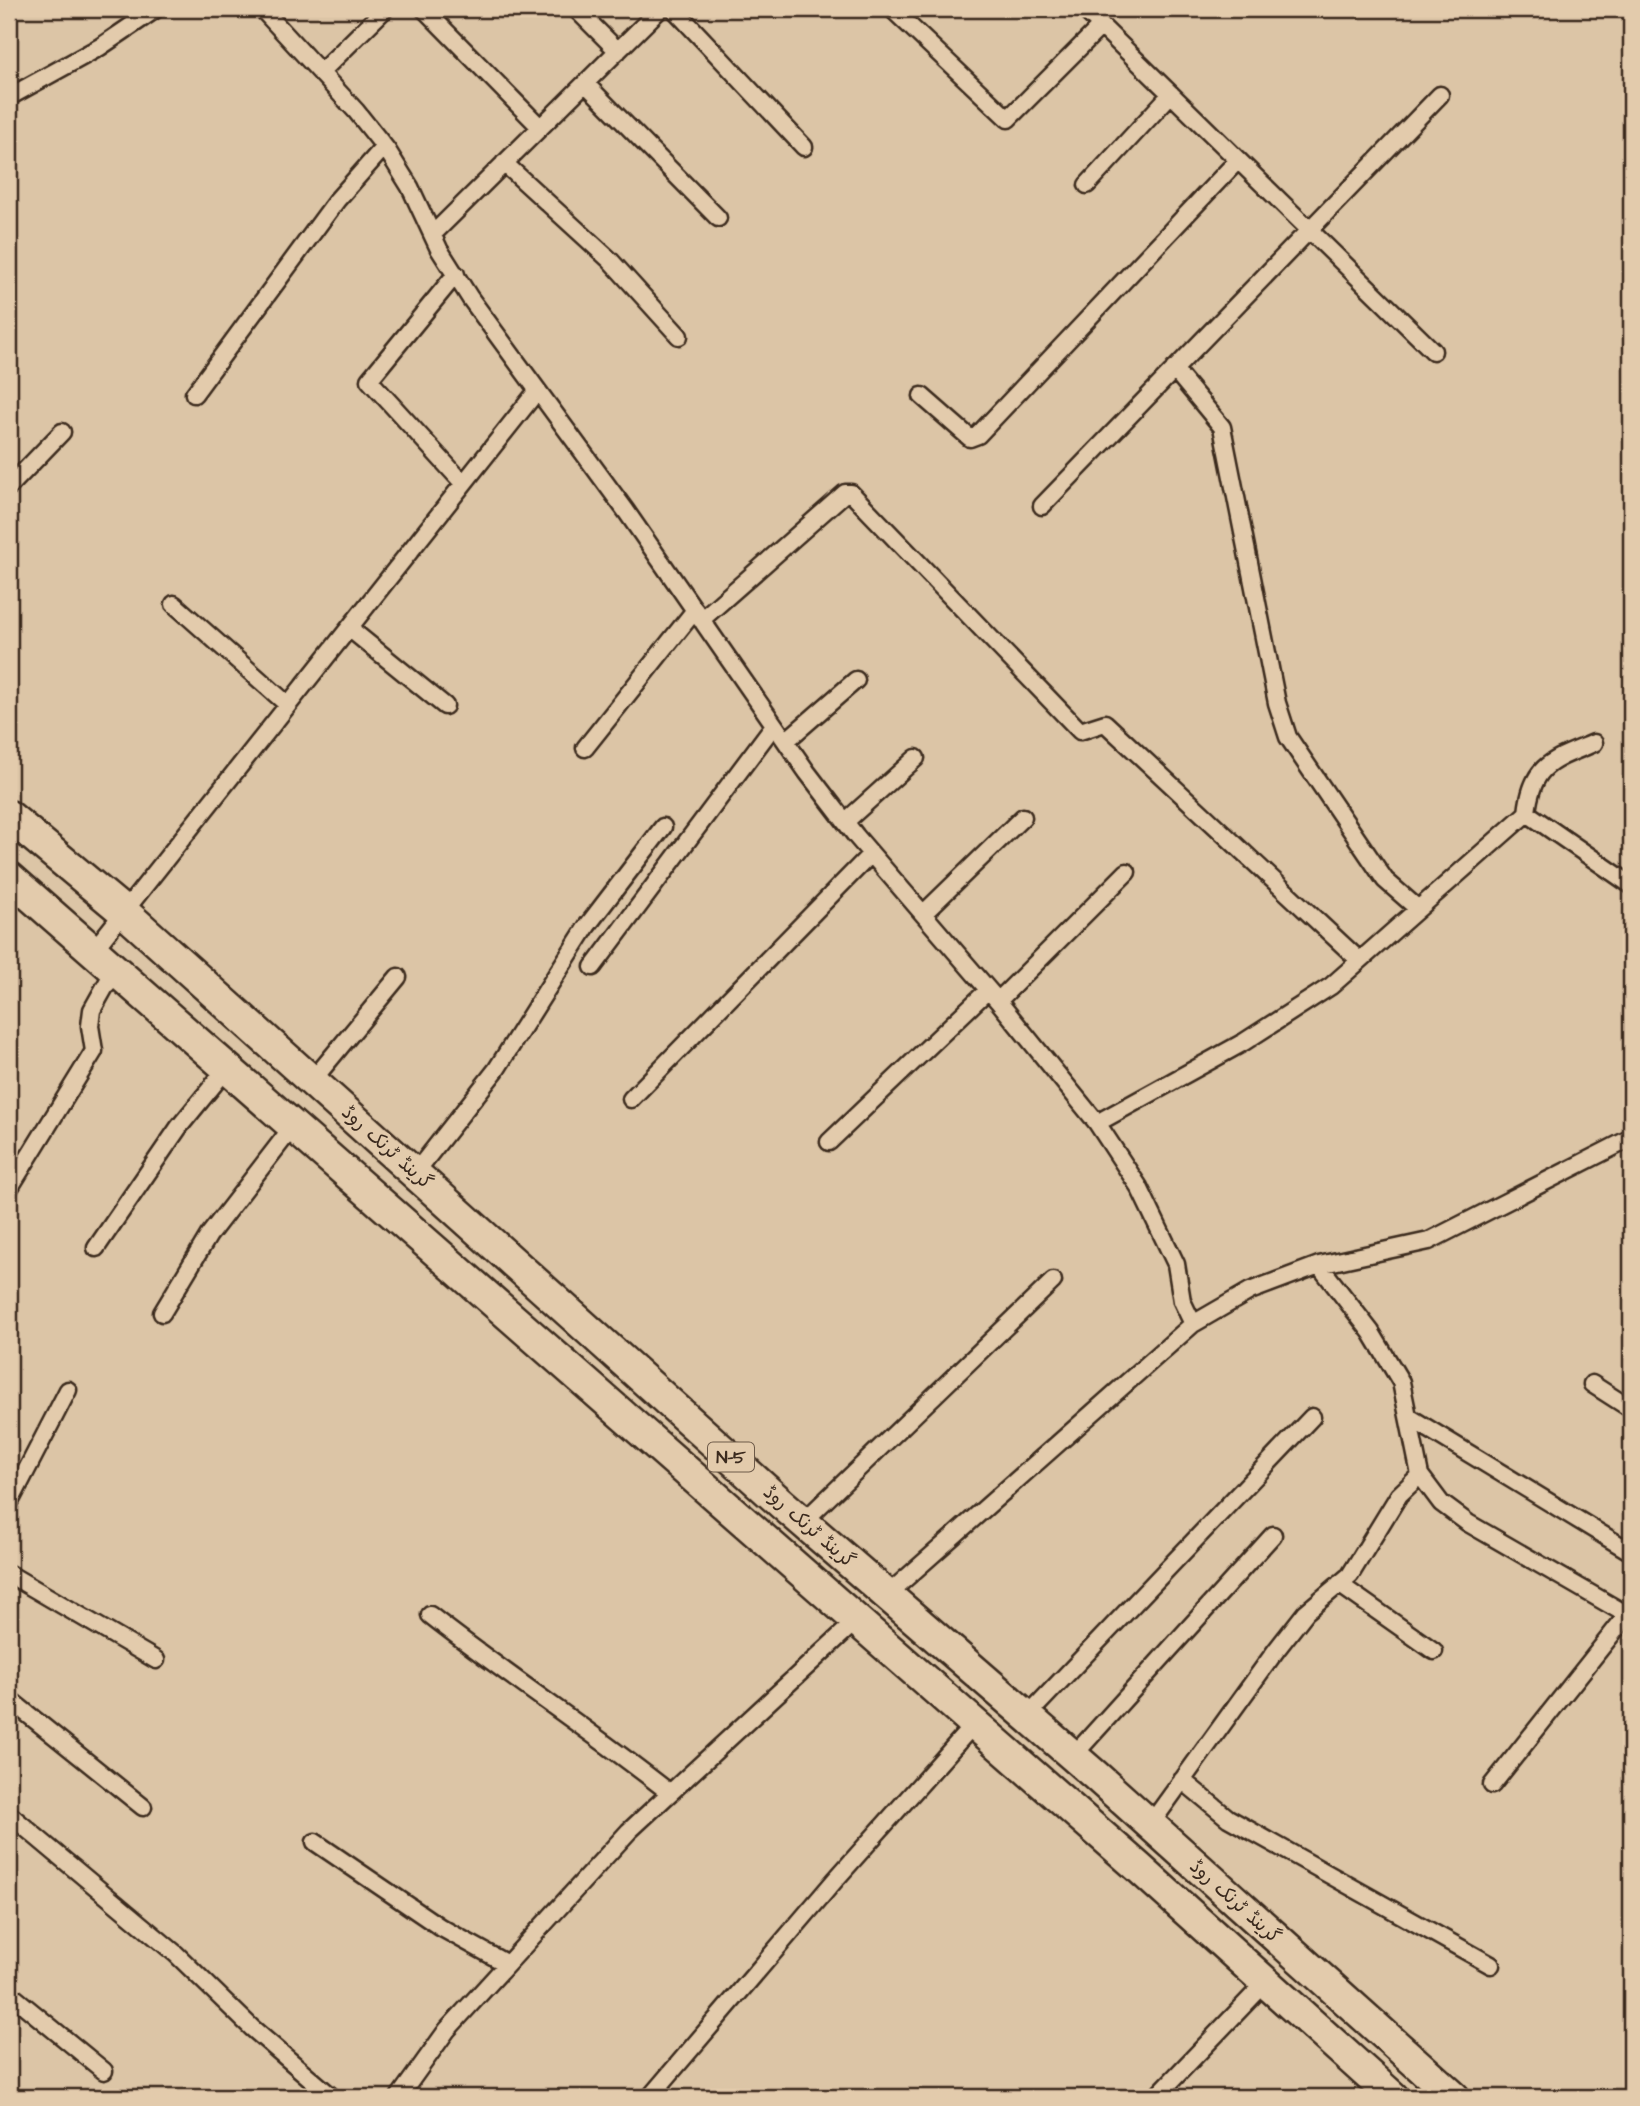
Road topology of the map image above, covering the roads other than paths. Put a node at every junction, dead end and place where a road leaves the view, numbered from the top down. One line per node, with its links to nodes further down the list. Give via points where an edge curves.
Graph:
1 (156, 9): 16 (street, via 100,47)
2 (262, 9): 12 (street)
3 (385, 9): 12 (street)
4 (424, 9): 17 (street)
5 (576, 9): 11 (street)
6 (660, 9): 11 (street)
7 (674, 9): 19 (street)
8 (892, 9): 10 (street, via 1008,119)
9 (1084, 9): 10 (street)
10 (1101, 26): 14 (street)
11 (618, 51): 13 (street)
12 (321, 72): 18 (street)
13 (585, 83): 17 (street); 23 (street)
14 (1171, 94): 20 (street); 22 (street)
15 (1440, 95): 24 (street)
16 (9, 97)
17 (540, 127): 21 (street)
18 (384, 147): 25 (street); 31 (street, via 337,200)
19 (804, 147)
20 (1238, 160): 24 (street); 32 (street, via 978,435 970,438)
21 (504, 163): 25 (street); 27 (street, via 610,260)
22 (1087, 185)
23 (718, 218)
24 (1310, 229): 28 (street); 29 (street)
25 (433, 234): 26 (street)
26 (456, 274): 30 (street); 34 (street, via 369,380)
27 (679, 337)
28 (1433, 351)
29 (1174, 369): 36 (street); 57 (street, via 1222,427 1276,704 1288,737 1385,880)
30 (537, 391): 34 (street); 38 (street)
31 (194, 394)
32 (922, 396)
33 (62, 432): 35 (street)
34 (463, 483): 39 (street)
35 (9, 487)
36 (1042, 506)
37 (174, 604): 41 (street)
38 (698, 615): 43 (street); 46 (street); 61 (street, via 845,493 851,494 1080,732 1105,723)
39 (349, 628): 41 (street); 42 (street)
40 (856, 680): 44 (street)
41 (288, 705): 58 (street)
42 (445, 706)
43 (774, 724): 44 (street); 62 (street)
44 (786, 741): 51 (street)
45 (1594, 743): 48 (street, via 1545,764 1529,795)
46 (585, 748)
47 (916, 758): 51 (street)
48 (1527, 813): 56 (street); 57 (street)
49 (9, 816): 58 (highway, گرینڈ ٹرنک روڈ / N-5)
50 (1023, 817): 59 (street)
51 (845, 822): 53 (street)
52 (663, 827): 73 (street, via 587,926 496,1070)
53 (871, 854): 59 (street); 64 (street); 68 (street)
54 (1127, 872): 65 (street)
55 (9, 877): 60 (highway, گرینڈ ٹرنک روڈ / N-5)
56 (1631, 885)
57 (1417, 908): 61 (street)
58 (124, 912): 60 (street); 67 (highway, گرینڈ ٹرنک روڈ / N-5)
59 (923, 914): 65 (street)
60 (104, 960): 66 (highway, گرینڈ ٹرنک روڈ / N-5); 74 (street, via 90,1026 94,1051)
61 (1359, 960): 69 (street, via 1331,986 1244,1042)
62 (593, 967)
63 (398, 976): 67 (street)
64 (742, 989)
65 (993, 995): 69 (street); 72 (street)
66 (228, 1067): 70 (highway, گرینڈ ٹرنک روڈ / N-5); 75 (street, via 179,1127)
67 (312, 1081): 73 (highway, گرینڈ ٹرنک روڈ / N-5)
68 (631, 1099)
69 (1097, 1123): 79 (street, via 1139,1187 1176,1264 1182,1301)
70 (294, 1125): 78 (street, via 209,1235); 95 (highway, گرینڈ ٹرنک روڈ / N-5)
71 (1631, 1139): 76 (street, via 1429,1241)
72 (829, 1142)
73 (415, 1173): 87 (highway, گرینڈ ٹرنک روڈ / N-5)
74 (9, 1189)
75 (96, 1248)
76 (1319, 1265): 79 (street, via 1250,1291); 84 (street, via 1371,1332 1401,1382)
77 (1053, 1281): 87 (street)
78 (162, 1312)
79 (1193, 1324): 92 (street)
80 (1592, 1384): 82 (street)
81 (68, 1390): 86 (street)
82 (1631, 1409)
83 (1312, 1417): 99 (street)
84 (1409, 1417): 85 (street); 89 (street)
85 (1420, 1475): 91 (street, via 1399,1495 1358,1564); 94 (street, via 1441,1503 1468,1523)
86 (11, 1495)
87 (803, 1522): 92 (highway, گرینڈ ٹرنک روڈ / N-5)
88 (1273, 1535): 101 (street)
89 (1631, 1552)
90 (9, 1574): 97 (street)
91 (1339, 1584): 96 (street); 102 (street, via 1306,1612)
92 (887, 1595): 99 (highway, گرینڈ ٹرنک روڈ / N-5)
93 (430, 1615): 104 (street, via 591,1730)
94 (1629, 1616): 103 (street)
95 (857, 1620): 100 (highway, گرینڈ ٹرنک روڈ / N-5); 104 (street)
96 (1434, 1651)
97 (156, 1660)
98 (9, 1699): 105 (street)
99 (1027, 1716): 101 (highway, گرینڈ ٹرنک روڈ / N-5)
100 (975, 1723): 111 (highway, گرینڈ ٹرنک روڈ / N-5); 116 (street)
101 (1073, 1756): 107 (highway, گرینڈ ٹرنک روڈ / N-5)
102 (1182, 1780): 107 (street); 110 (street, via 1228,1818)
103 (1492, 1785)
104 (670, 1793): 109 (street)
105 (144, 1807)
106 (9, 1814): 114 (street, via 176,1954)
107 (1150, 1825): 119 (highway, گرینڈ ٹرنک روڈ / N-5)
108 (314, 1842): 109 (street, via 440,1927)
109 (507, 1964): 115 (street, via 447,2030)
110 (1491, 1965)
111 (1266, 1982): 117 (street); 118 (highway, گرینڈ ٹرنک روڈ / N-5)
112 (9, 1993): 113 (street)
113 (104, 2071)
114 (332, 2097)
115 (399, 2097)
116 (650, 2097)
117 (1156, 2097)
118 (1393, 2097)
119 (1454, 2097)

